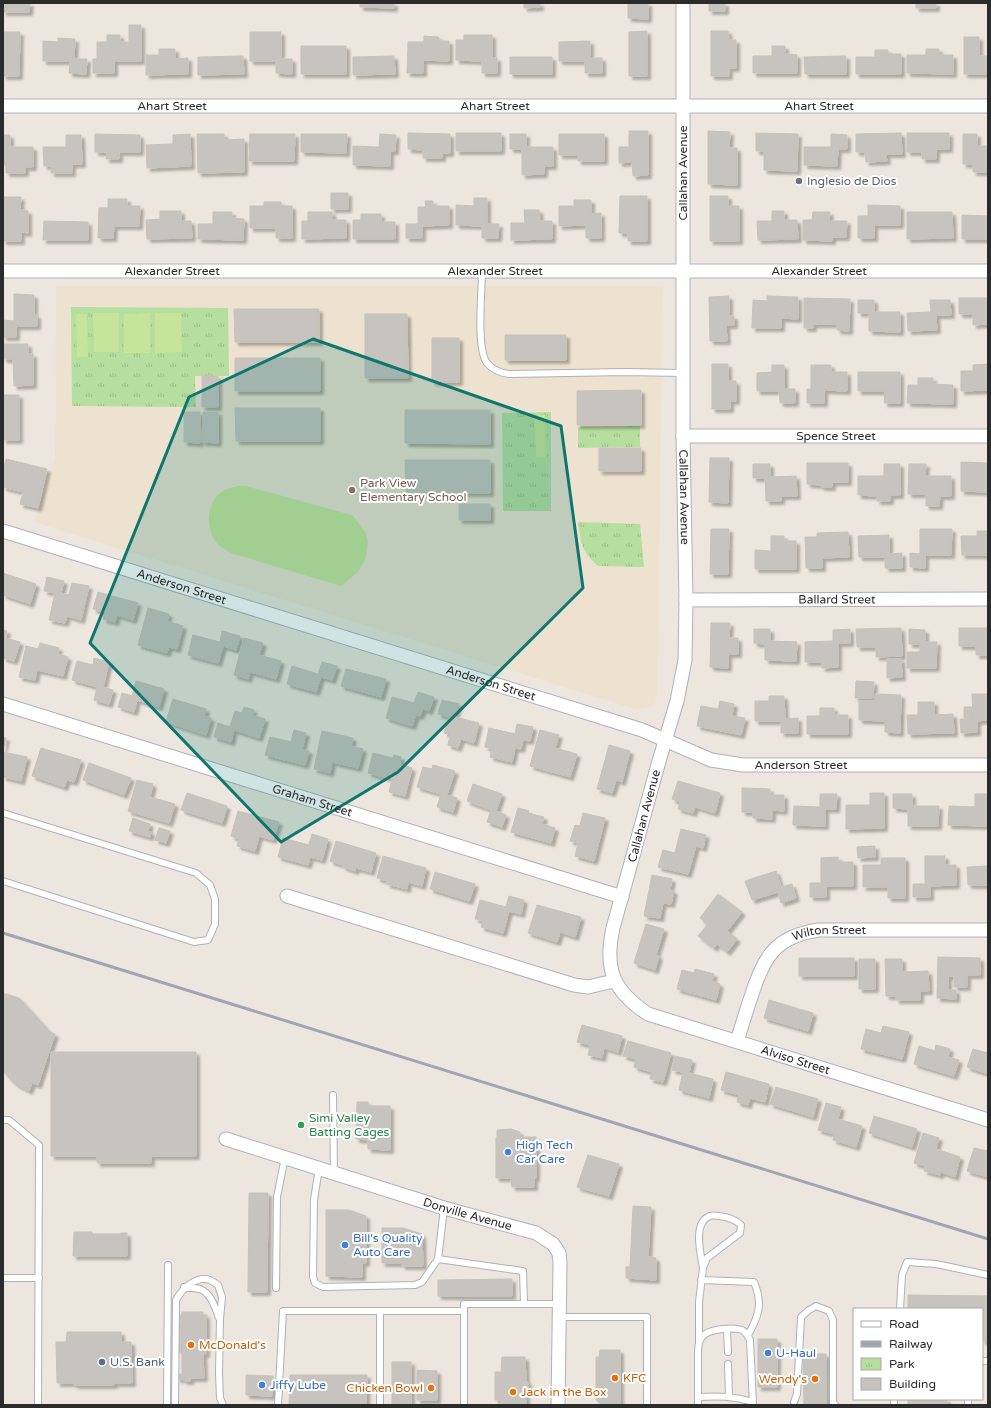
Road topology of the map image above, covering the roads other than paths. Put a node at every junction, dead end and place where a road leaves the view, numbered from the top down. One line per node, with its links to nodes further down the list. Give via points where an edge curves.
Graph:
1 (683, 3): 3 (street, Callahan Avenue)
2 (3, 106): 3 (street, Ahart Street)
3 (683, 106): 4 (street, Ahart Street); 7 (street, Callahan Avenue)
4 (988, 106)
5 (3, 271): 6 (street, Alexander Street)
6 (482, 271): 7 (street, Alexander Street); 9 (lane, via 482,353 487,363 497,371 509,374)
7 (683, 271): 8 (street, Alexander Street); 9 (street, Callahan Avenue)
8 (988, 271)
9 (683, 373): 10 (street, Callahan Avenue)
10 (683, 436): 11 (street, Spence Street); 13 (street, Callahan Avenue)
11 (988, 436)
12 (3, 531): 16 (street, Anderson Street, via 642,730)
13 (686, 600): 14 (street, Ballard Street); 16 (street, Callahan Avenue, via 685,660 677,701)
14 (988, 600)
15 (3, 704): 21 (street, Graham Street)
16 (665, 740): 17 (street, Anderson Street, via 711,760 743,765); 21 (street, Callahan Avenue)
17 (988, 765)
18 (3, 813): 19 (lane, via 196,873 210,885 215,899 215,924 208,940 194,942)
19 (3, 881)
20 (287, 896): 23 (street, via 574,985 588,987)
21 (622, 897): 23 (street, Callahan Avenue, via 609,946)
22 (988, 930): 24 (street, Wilton Street, via 819,930 805,932 782,942 770,953 757,976)
23 (614, 980): 24 (street, Alviso Street, via 623,994 648,1014)
24 (737, 1041): 27 (street, Alviso Street)
25 (333, 1095): 31 (lane)
26 (3, 1120): 38 (lane, via 9,1120 39,1145)
27 (988, 1120)
28 (226, 1139): 29 (street, Donville Avenue)
29 (285, 1157): 30 (street, Donville Avenue); 41 (lane, via 277,1197)
30 (319, 1168): 31 (street, Donville Avenue); 33 (lane, via 314,1200 315,1283 323,1287 415,1284 422,1282)
31 (334, 1173): 32 (street, Donville Avenue)
32 (444, 1208): 33 (lane); 43 (street, Donville Avenue, via 536,1233 553,1244 559,1253)
33 (438, 1259): 42 (lane, via 523,1271)
34 (168, 1265): 59 (lane)
35 (703, 1268): 35 (lane, via 708,1258 740,1233 741,1225 736,1220 710,1216 702,1222 699,1239); 39 (lane)
36 (988, 1275): 44 (lane, via 936,1264 907,1262 902,1275)
37 (3, 1278): 38 (lane)
38 (39, 1278): 58 (lane)
39 (701, 1280): 50 (lane, via 754,1282 760,1302 758,1316); 51 (lane)
40 (184, 1287): 48 (lane, via 200,1289 207,1294); 48 (lane, via 208,1279 218,1285 222,1297); 60 (lane, via 176,1300)
41 (276, 1288)
42 (524, 1303): 43 (lane); 46 (lane, via 464,1304)
43 (559, 1304): 47 (street, Donville Avenue)
44 (900, 1308)
45 (380, 1311): 46 (lane); 62 (lane, via 283,1311); 63 (lane)
46 (464, 1311): 64 (lane)
47 (559, 1317): 65 (street, Donville Avenue); 66 (lane, via 647,1317)
48 (220, 1320): 61 (lane, via 220,1398)
49 (727, 1329): 50 (lane, via 742,1330); 51 (lane, via 704,1334); 52 (lane)
50 (748, 1335): 57 (lane)
51 (699, 1343): 54 (lane)
52 (728, 1352)
53 (728, 1364): 55 (lane)
54 (698, 1397): 55 (lane); 67 (lane)
55 (729, 1397): 57 (lane)
56 (794, 1402): 68 (lane, via 798,1394 801,1317 816,1306 829,1311 832,1320)
57 (753, 1404)
58 (38, 1405)
59 (167, 1405)
60 (175, 1405)
61 (223, 1405)
62 (278, 1405)
63 (380, 1405)
64 (464, 1405)
65 (558, 1405)
66 (647, 1405)
67 (698, 1405)
68 (835, 1405)

